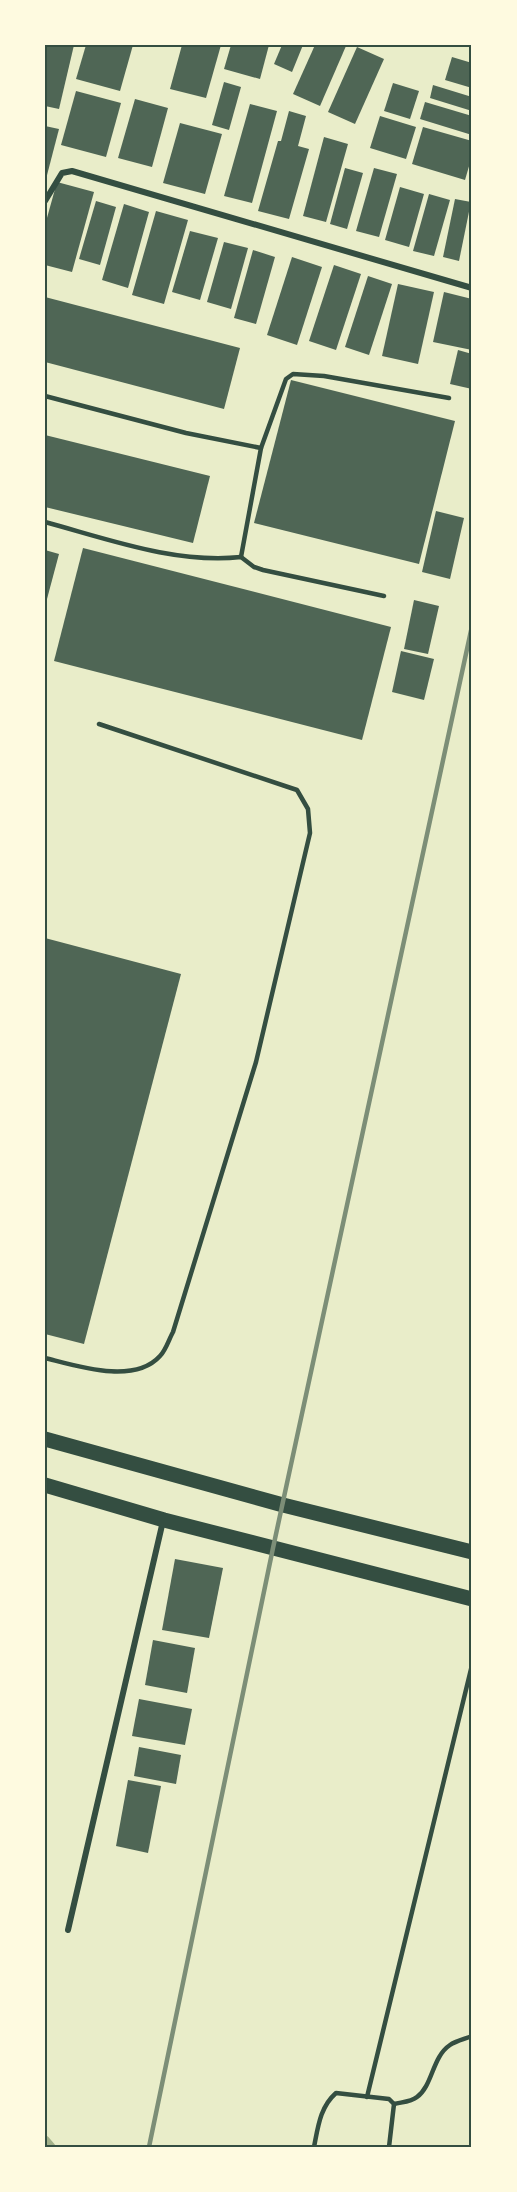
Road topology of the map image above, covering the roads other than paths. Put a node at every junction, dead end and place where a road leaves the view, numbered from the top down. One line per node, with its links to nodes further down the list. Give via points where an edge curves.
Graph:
1 (45, 201): 2 (street, via 62,173 72,171)
2 (472, 288)
3 (45, 396): 5 (lane)
4 (449, 398): 5 (lane, via 293,374 286,379)
5 (261, 448): 7 (lane)
6 (45, 522): 7 (lane, via 176,556)
7 (241, 557): 8 (lane, via 263,570)
8 (384, 596)
9 (99, 724): 10 (lane, via 297,790 308,809 310,833 256,1062 173,1332 161,1356 142,1369 122,1372)
10 (45, 1358)
11 (45, 1439): 14 (main road)
12 (45, 1485): 13 (main road)
13 (164, 1520): 15 (main road); 17 (street)
14 (472, 1552)
15 (472, 1599)
16 (472, 1665): 19 (lane)
17 (68, 1930)
18 (472, 2036): 20 (lane, via 450,2044 434,2064 418,2096)
19 (367, 2097): 20 (lane, via 389,2099); 21 (lane, via 336,2093 328,2100 322,2109)
20 (394, 2104): 22 (lane)
21 (314, 2147)
22 (389, 2147)

